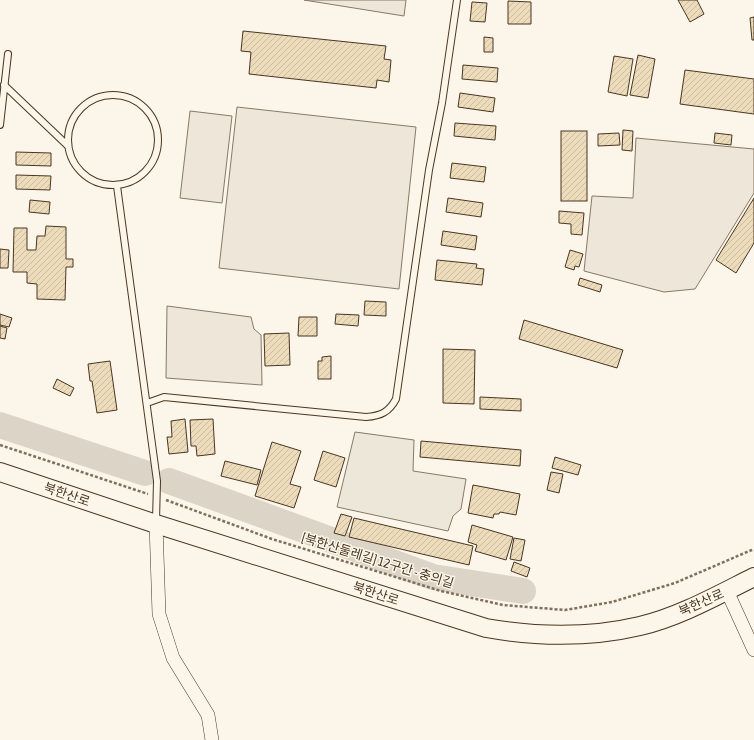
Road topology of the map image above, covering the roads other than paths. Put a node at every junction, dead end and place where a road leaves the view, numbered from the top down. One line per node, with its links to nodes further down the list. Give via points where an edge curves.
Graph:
1 (457, 0): 7 (lane, via 396,399 391,408 379,415 366,417 164,398)
2 (8, 54): 3 (lane)
3 (4, 84): 4 (lane); 5 (lane)
4 (0, 125)
5 (67, 145): 6 (lane, via 78,170 88,179 102,185); 6 (lane, via 72,119 80,108 91,100 117,94 143,106 153,118 158,132 158,147 153,162 144,174 132,182)
6 (117, 186): 7 (lane)
7 (146, 403): 9 (lane, via 157,481)
8 (0, 472): 9 (street, 북한산로)
9 (156, 524): 11 (street, 북한산로, via 486,628 516,634 584,634 641,626); 13 (street, via 159,614 173,658 208,715)
10 (754, 577): 11 (street, 북한산로)
11 (727, 591): 12 (street)
12 (754, 650)
13 (212, 740)

